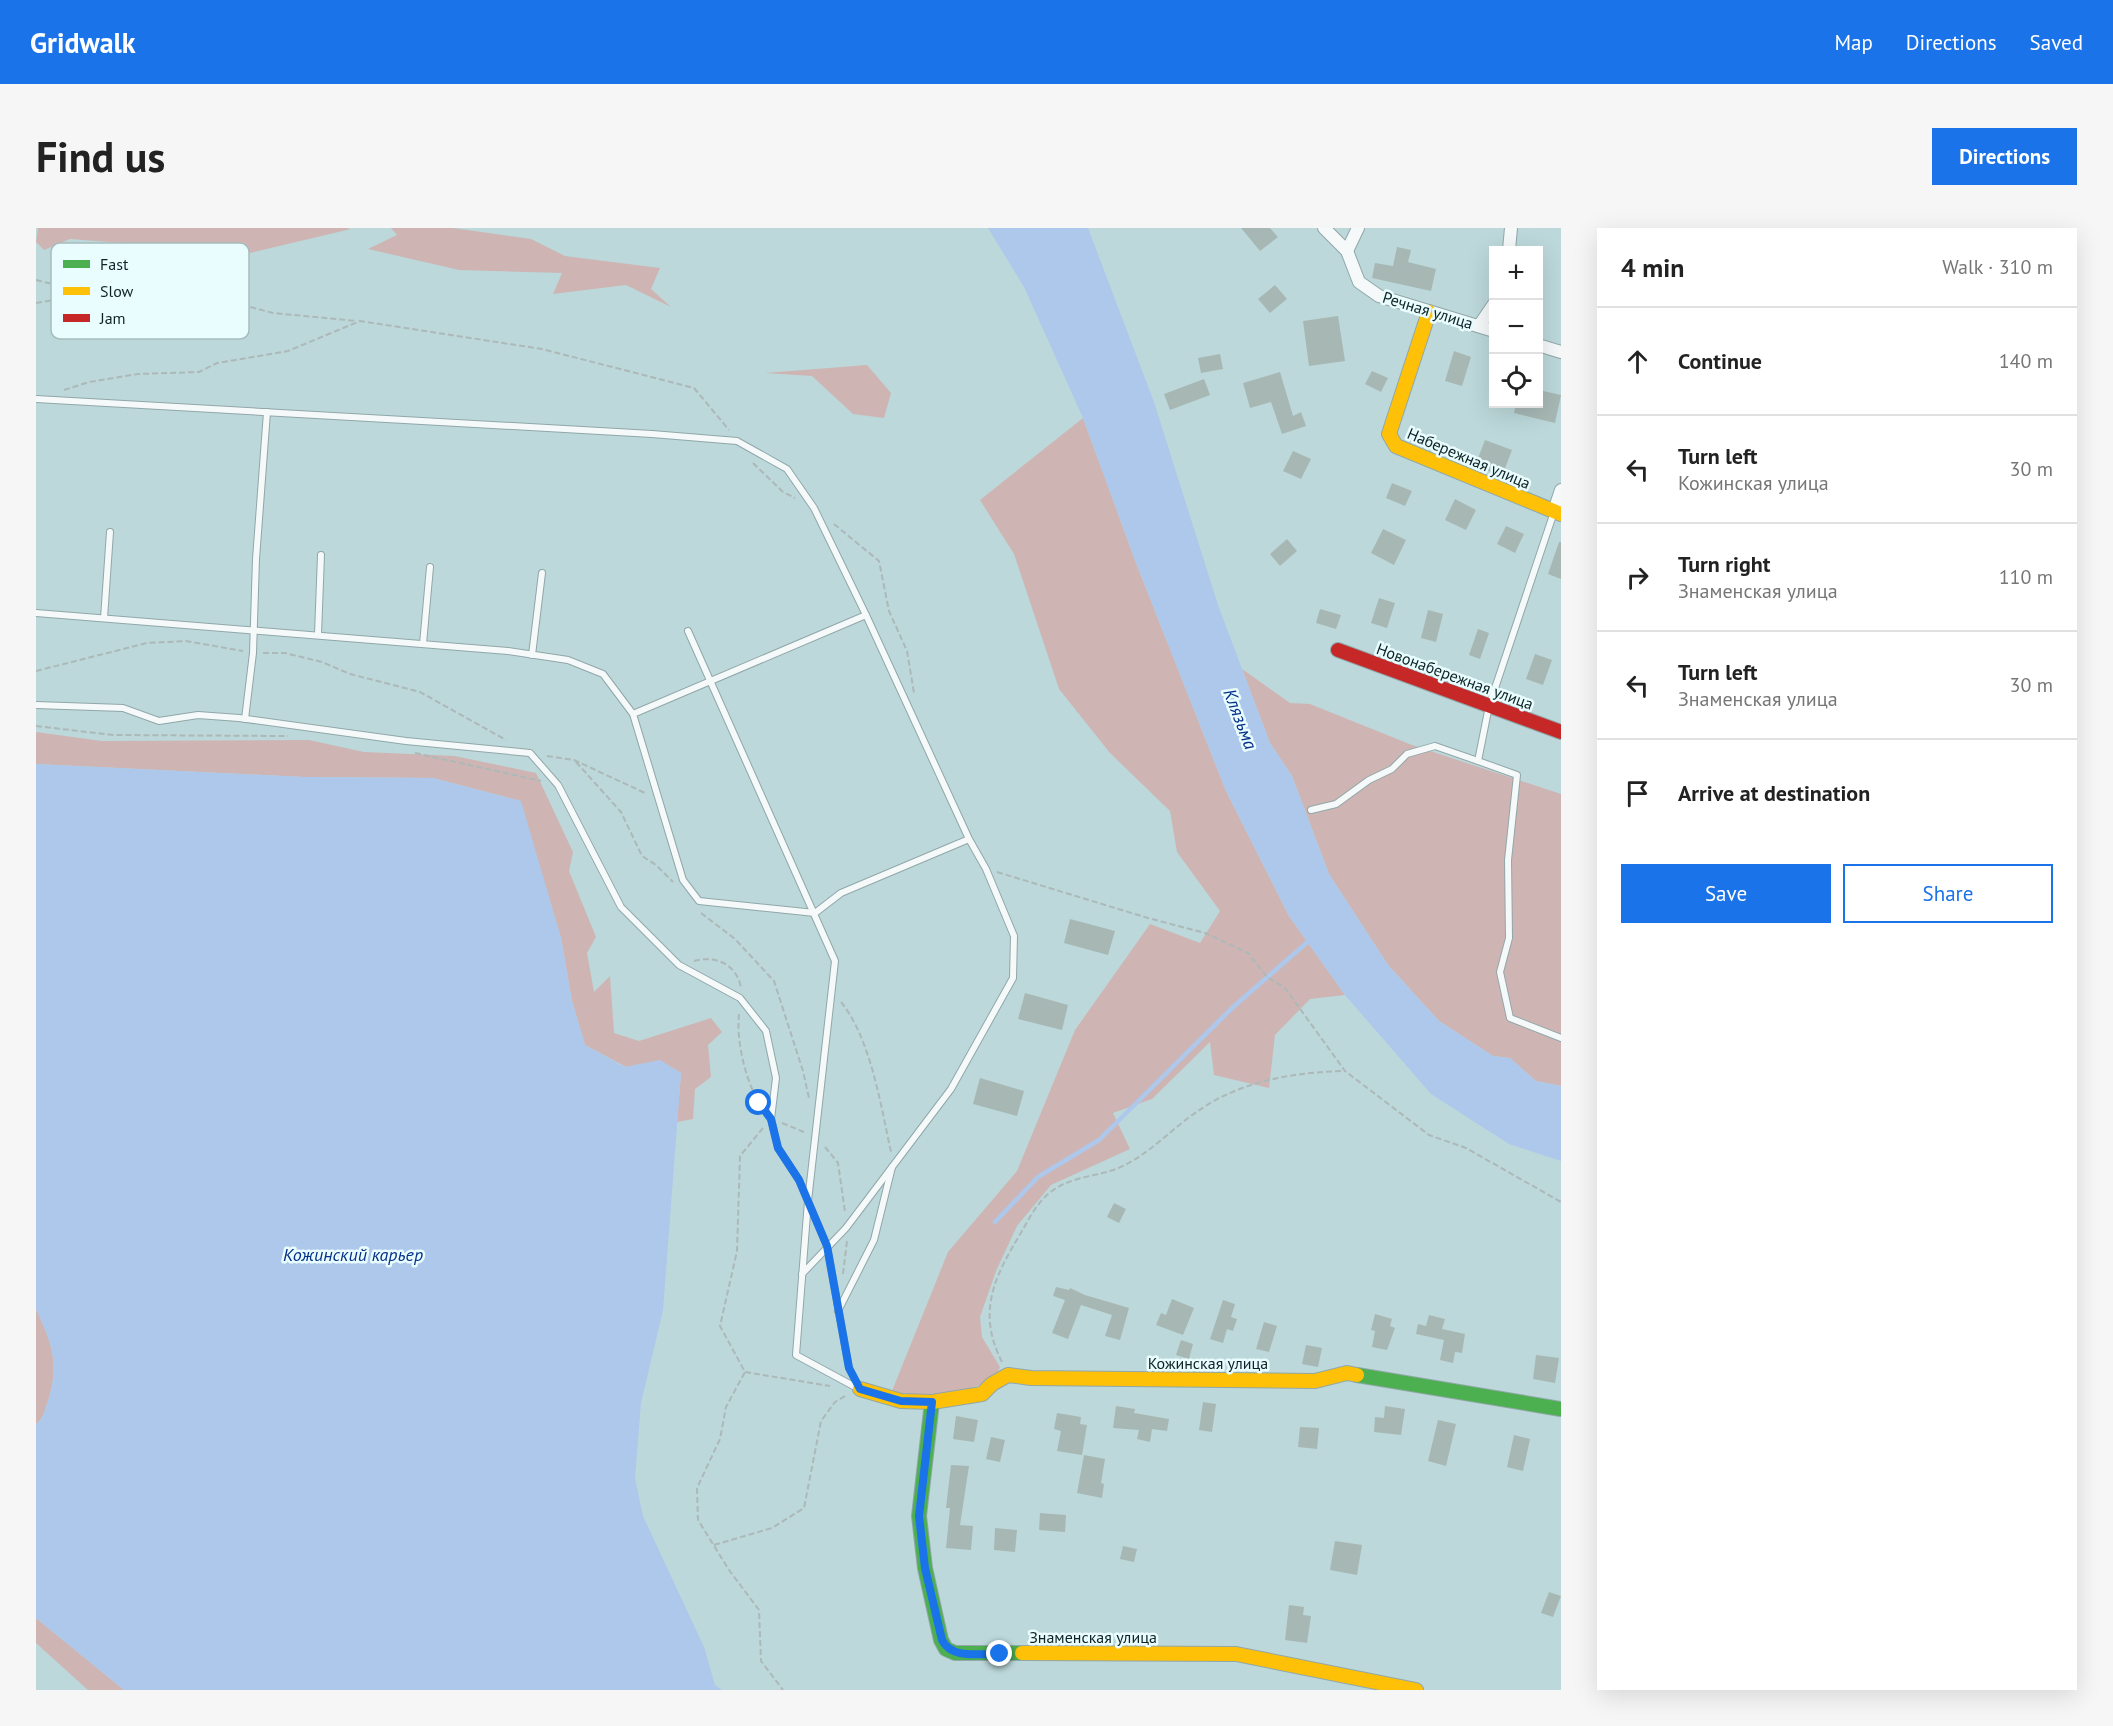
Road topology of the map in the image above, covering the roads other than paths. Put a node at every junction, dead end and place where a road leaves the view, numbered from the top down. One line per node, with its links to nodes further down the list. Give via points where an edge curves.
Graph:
1 (1324, 228): 5 (street, Речная улица)
2 (1358, 228): 5 (street)
3 (1511, 228): 4 (street)
4 (1509, 246)
5 (1347, 252): 7 (street, Речная улица, via 1359,282 1379,296)
6 (1489, 311): 8 (street)
7 (1429, 312): 8 (street, Речная улица); 15 (street, Набережная улица, via 1390,441)
8 (1479, 326): 9 (street, Речная улица)
9 (1489, 329)
10 (1543, 346): 11 (street)
11 (1561, 352)
12 (37, 399): 13 (lane)
13 (267, 412): 21 (lane, via 737,441 787,469 814,508); 23 (lane)
14 (1561, 490): 15 (street)
15 (1558, 513): 31 (lane)
16 (110, 532): 22 (lane)
17 (321, 555): 25 (lane)
18 (430, 567): 26 (lane)
19 (542, 573): 28 (lane)
20 (36, 613): 22 (lane)
21 (866, 615): 29 (lane); 37 (lane)
22 (104, 618): 23 (lane)
23 (254, 629): 25 (lane); 33 (lane)
24 (688, 631): 29 (lane)
25 (318, 634): 26 (lane)
26 (423, 644): 28 (lane)
27 (1338, 650): 31 (street, Новонабережная улица)
28 (532, 655): 32 (lane, via 568,660 603,674)
29 (711, 680): 32 (lane); 38 (lane)
30 (36, 705): 33 (lane, via 123,708 159,721 198,715)
31 (1489, 706): 34 (street, Новонабережная улица); 35 (lane)
32 (633, 714): 38 (lane, via 683,880 699,901)
33 (245, 719): 41 (lane, via 530,753 558,785 621,907 679,965 740,998 766,1031 776,1078 771,1119 778,1148)
34 (1561, 732)
35 (1478, 760): 36 (lane, via 1434,746 1416,751 1336,804); 39 (lane, via 1517,776 1508,860 1509,938 1500,972 1510,1018)
36 (1311, 810)
37 (969, 839): 38 (lane, via 841,893); 40 (lane, via 1014,936 1013,978 951,1089)
38 (815, 913): 41 (lane, via 835,961)
39 (1561, 1038)
40 (893, 1164): 42 (lane, via 846,1228); 44 (lane, via 874,1240)
41 (808, 1201): 42 (lane); 43 (lane)
42 (827, 1246): 43 (lane); 44 (lane)
43 (802, 1274): 45 (lane, via 796,1355)
44 (838, 1312): 45 (lane, via 849,1368)
45 (860, 1389): 46 (street, via 901,1401)
46 (932, 1402): 47 (street, Кожинская улица, via 982,1394 1008,1375 1315,1381 1347,1373); 48 (street, Знаменская улица, via 919,1516 925,1568 946,1649 955,1653 1236,1654)
47 (1561, 1410)
48 (1398, 1688): 49 (street, Знаменская улица)
49 (1416, 1690)

